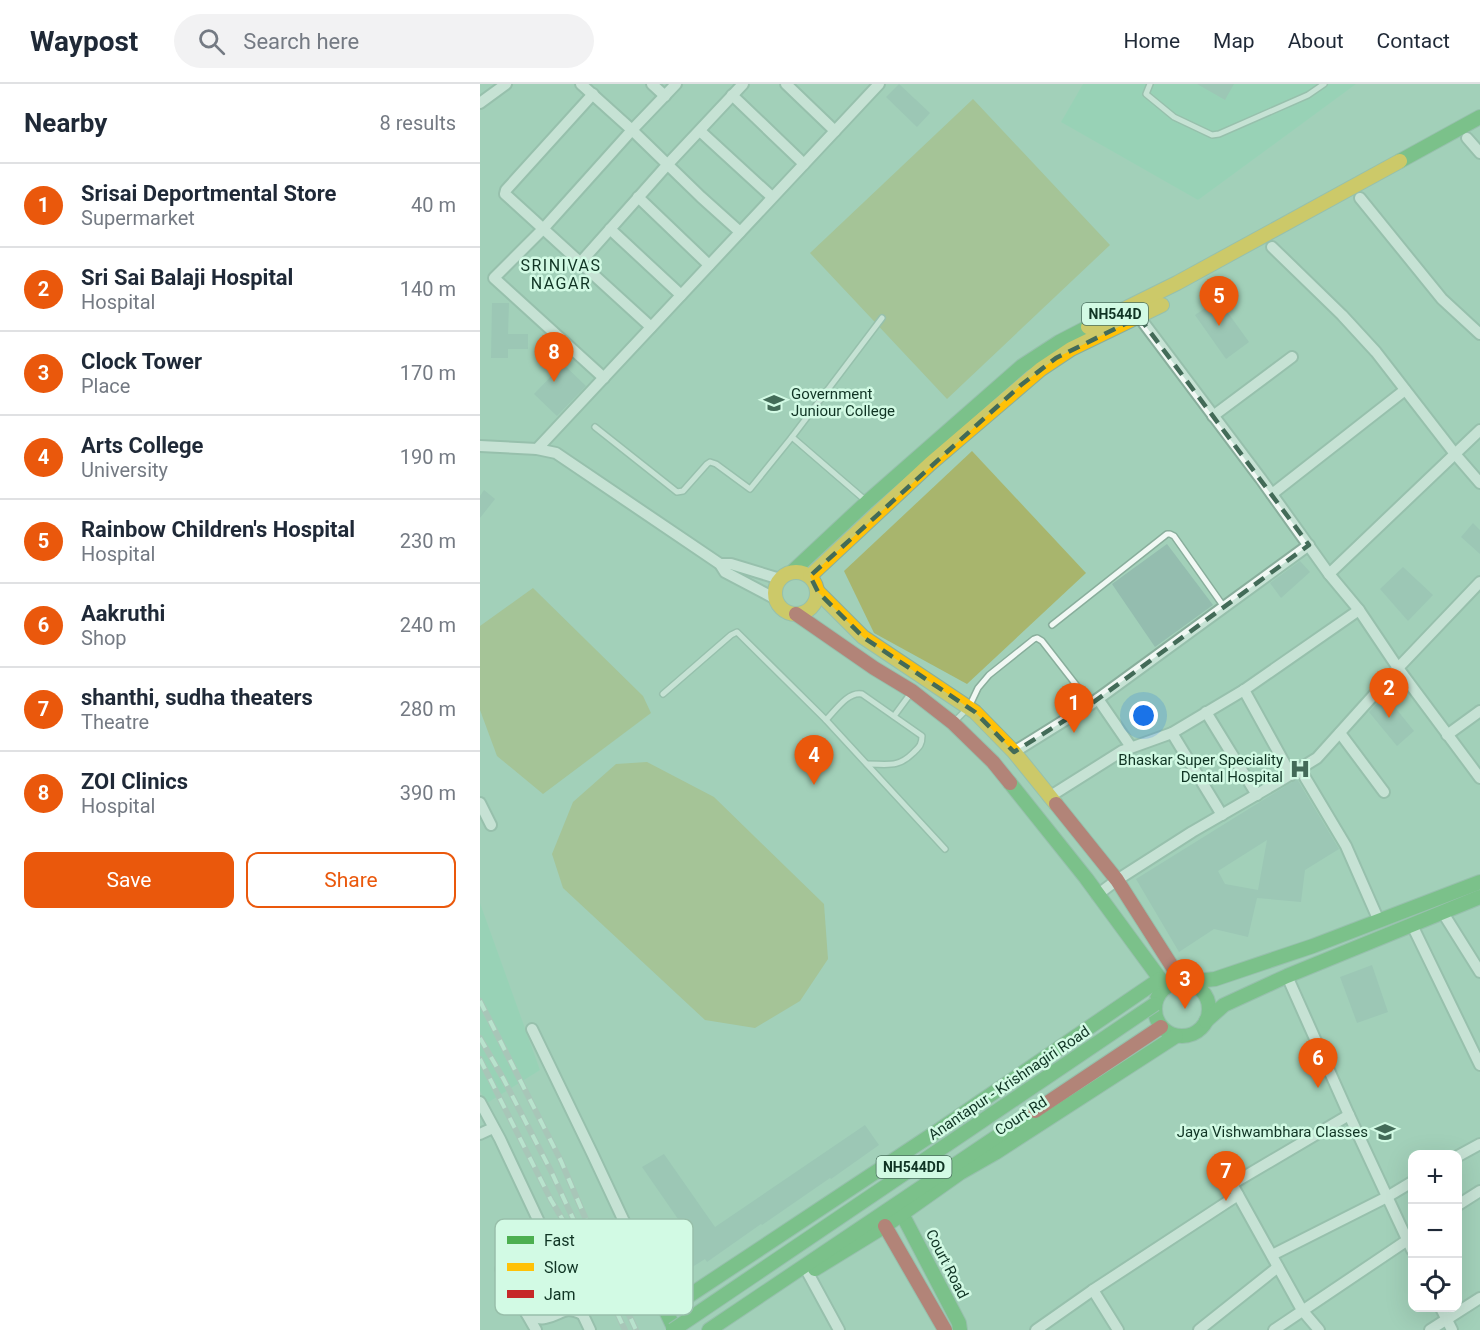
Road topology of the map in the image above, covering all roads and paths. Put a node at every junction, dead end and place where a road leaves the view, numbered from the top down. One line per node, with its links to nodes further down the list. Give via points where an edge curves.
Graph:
1 (506, 84): 13 (street)
2 (581, 84): 10 (street)
3 (652, 84): 12 (street)
4 (676, 84): 12 (street)
5 (742, 84): 11 (street)
6 (786, 84): 17 (street)
7 (879, 84): 17 (street)
8 (1150, 84): 9 (lane, via 1146,94 1174,117 1212,135 1308,95)
9 (1324, 84)
10 (592, 94): 15 (street); 25 (street, via 506,190 505,194)
11 (732, 95): 16 (street); 21 (street)
12 (665, 96): 15 (street)
13 (480, 103)
14 (1480, 117): 32 (main road, NH544D)
15 (632, 130): 20 (street); 25 (street)
16 (700, 130): 20 (street); 23 (street)
17 (835, 131): 21 (street)
18 (1474, 135): 19 (street); 24 (main road)
19 (1480, 153)
20 (668, 164): 22 (street); 27 (street)
21 (804, 164): 23 (street)
22 (638, 197): 26 (street); 30 (street)
23 (772, 197): 27 (street)
24 (1355, 201): 35 (street, via 1442,299)
25 (543, 229): 29 (street); 37 (street, via 494,278)
26 (610, 229): 29 (street); 31 (street)
27 (740, 231): 30 (street)
28 (1276, 244): 32 (main road, NH544D); 38 (street, via 1376,352)
29 (580, 263): 34 (street)
30 (709, 265): 31 (street)
31 (681, 295): 34 (street)
32 (1135, 312): 39 (street); 48 (main road, NH544D, via 1067,337 1041,352); 53 (main road, NH544D, via 1041,369 930,464)
33 (882, 318): 42 (lane)
34 (651, 327): 37 (street)
35 (1480, 334)
36 (1292, 357): 39 (street)
37 (604, 378): 44 (street)
38 (1405, 390): 45 (street); 47 (street)
39 (1214, 416): 47 (street)
40 (596, 427): 42 (lane, via 677,492 710,462 750,489)
41 (1480, 430): 45 (street)
42 (792, 437): 48 (lane)
43 (480, 446): 44 (street)
44 (537, 449): 50 (street, via 556,453)
45 (1455, 454): 46 (street); 52 (street)
46 (1480, 483)
47 (1272, 494): 49 (street)
48 (867, 502): 51 (main road, NH544D)
49 (1309, 546): 52 (street); 58 (street)
50 (720, 564): 54 (street); 57 (street, via 725,572)
51 (793, 572): 53 (main road); 54 (main road, NH544D)
52 (1329, 574): 59 (street)
53 (810, 576): 56 (main road)
54 (780, 579): 57 (main road)
55 (1480, 582): 62 (street)
56 (818, 592): 60 (main road, via 814,605); 63 (main road, via 863,637)
57 (776, 599): 60 (main road, via 784,610)
58 (1224, 607): 61 (lane, via 1174,536 1167,534); 67 (street)
59 (1359, 610): 62 (street); 64 (street)
60 (796, 614): 65 (main road)
61 (1052, 625)
62 (1398, 668): 75 (street); 76 (street)
63 (922, 677): 65 (lane); 68 (main road)
64 (1244, 690): 70 (street); 80 (street)
65 (912, 691): 71 (lane); 73 (main road)
66 (663, 694): 72 (lane, via 737,632)
67 (1095, 701): 68 (lane, via 1036,638 989,675); 77 (street); 78 (street)
68 (969, 707): 73 (lane); 78 (main road)
69 (1480, 711): 76 (street)
70 (1206, 712): 74 (street); 83 (street)
71 (894, 716): 72 (lane, via 858,693); 79 (lane, via 922,736 920,746 903,762)
72 (826, 720): 79 (lane)
73 (953, 723): 91 (main road, via 993,762)
74 (1172, 733): 77 (street); 86 (street)
75 (1340, 733): 80 (street, via 1317,758); 82 (street)
76 (1448, 735): 81 (street)
77 (1131, 747): 84 (street)
78 (1014, 752): 84 (main road)
79 (867, 764): 88 (lane)
80 (1296, 772): 83 (street); 94 (street, via 1346,846)
81 (1480, 778)
82 (1384, 792)
83 (1257, 795): 86 (street)
84 (1049, 797): 89 (main road)
85 (480, 802): 87 (street)
86 (1222, 815): 89 (street)
87 (491, 825)
88 (945, 849)
89 (1117, 880): 91 (street); 98 (main road)
90 (1480, 882): 94 (main road)
91 (1097, 895): 99 (main road)
92 (1480, 897): 93 (main road)
93 (1443, 913): 95 (main road); 96 (street)
94 (1379, 921): 98 (main road, via 1215,979)
95 (1412, 925): 97 (main road); 105 (street)
96 (1480, 972)
97 (1287, 976): 101 (main road, via 1224,1005); 107 (street)
98 (1185, 982): 99 (main road); 101 (main road, via 1206,997)
99 (1163, 983): 100 (main road, Anantapur - Krishnagiri Road); 127 (main road)
100 (1155, 1004): 102 (main road); 139 (main road, Anantapur - Krishnagiri Road / NH544DD, bridge)
101 (1206, 1021): 104 (main road, via 1193,1034)
102 (1161, 1027): 104 (main road); 140 (main road, NH544DD)
103 (532, 1029): 119 (street)
104 (1176, 1035): 117 (main road, Court Rd)
105 (1480, 1065)
106 (480, 1102): 108 (street)
107 (1349, 1115): 114 (street, via 1232,1184); 115 (street)
108 (493, 1128): 109 (street); 118 (street)
109 (480, 1134)
110 (1480, 1144): 111 (street)
111 (1462, 1154)
112 (1408, 1185): 115 (street)
113 (1480, 1191): 116 (street)
114 (1238, 1195): 123 (street); 126 (street)
115 (1387, 1197): 121 (street); 123 (street)
116 (1462, 1202)
117 (902, 1214): 120 (main road, Court Rd); 144 (main road, Court Road)
118 (537, 1219)
119 (623, 1219)
120 (885, 1226): 125 (main road, Court Rd); 143 (main road)
121 (1408, 1236)
122 (1408, 1244): 129 (street)
123 (1272, 1255): 124 (street)
124 (1278, 1267): 129 (street); 147 (street)
125 (808, 1273): 141 (main road, Court Rd); 142 (street)
126 (1093, 1290): 145 (street); 146 (street)
127 (693, 1293)
128 (1480, 1298): 136 (street)
129 (1302, 1310): 148 (street); 149 (street)
130 (1443, 1312): 136 (street)
131 (528, 1315): 137 (street)
132 (530, 1315): 133 (street, via 541,1318)
133 (553, 1315)
134 (582, 1315): 138 (street)
135 (668, 1315): 139 (main road)
136 (1447, 1319): 150 (street); 151 (street)
137 (536, 1330)
138 (590, 1330)
139 (674, 1330)
140 (709, 1330)
141 (717, 1330)
142 (838, 1330)
143 (945, 1330)
144 (960, 1330)
145 (1036, 1330)
146 (1118, 1330)
147 (1199, 1330)
148 (1274, 1330)
149 (1319, 1330)
150 (1430, 1330)
151 (1452, 1330)

